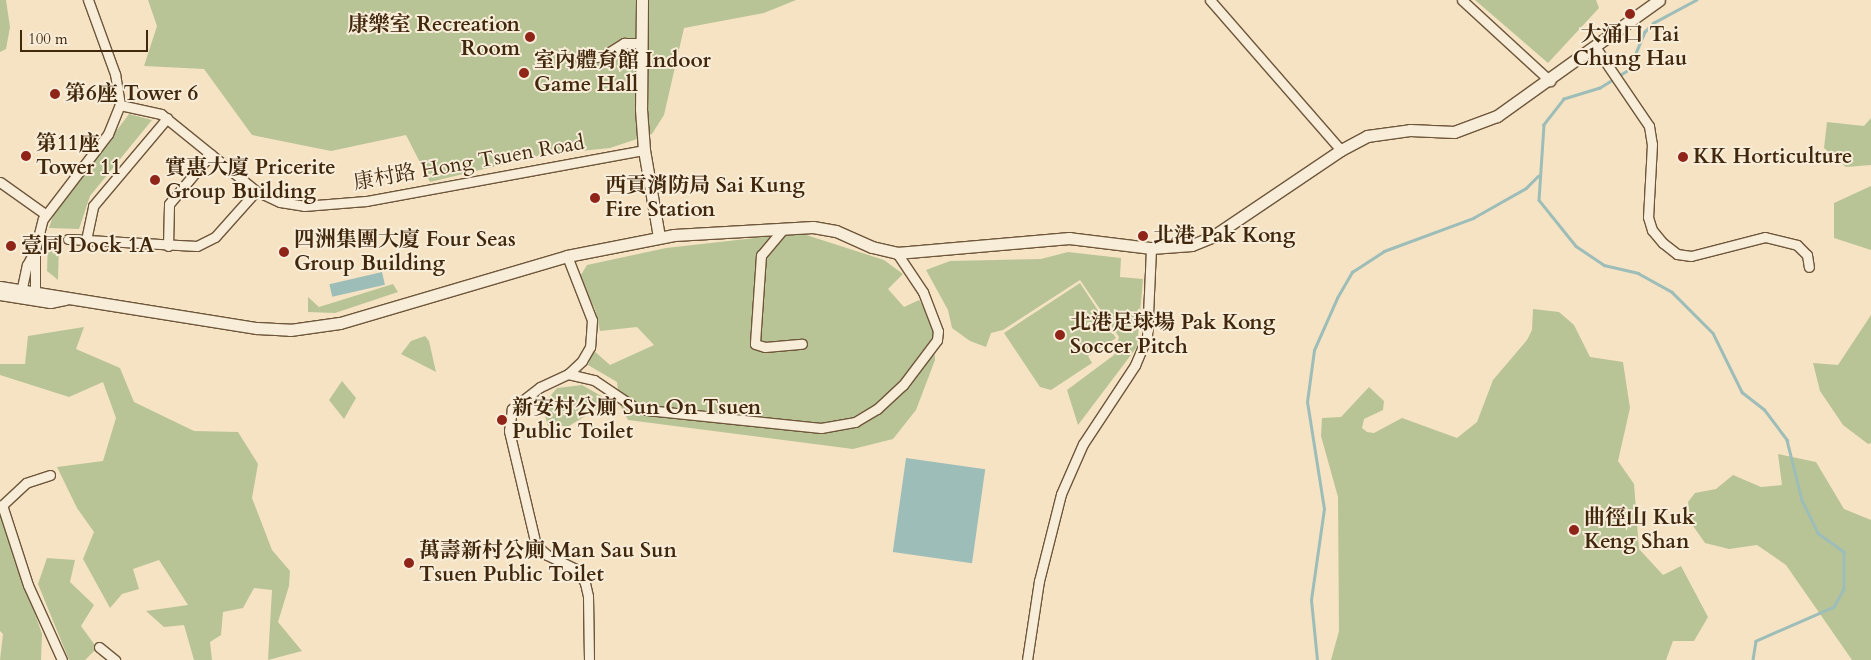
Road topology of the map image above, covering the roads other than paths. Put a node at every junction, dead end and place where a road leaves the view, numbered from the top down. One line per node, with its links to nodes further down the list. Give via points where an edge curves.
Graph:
1 (88, 0): 10 (street, via 115,74)
2 (642, 0): 6 (main road)
3 (1210, 0): 13 (street)
4 (1462, 0): 9 (street)
5 (1659, 0): 7 (main road)
6 (642, 43): 8 (street, via 624,43 603,56); 12 (main road)
7 (1596, 48): 9 (main road); 27 (street, via 1646,120 1651,135 1648,217 1652,230 1663,243 1677,254 1690,256 1765,237 1797,245 1808,255)
8 (580, 59)
9 (1550, 81): 13 (main road, via 1497,116 1470,128 1439,133 1382,132)
10 (120, 105): 11 (street, 康村路 Hong Tsuen Road); 17 (street, via 108,134)
11 (167, 118): 14 (street, 康村路 Hong Tsuen Road); 21 (street, via 93,206)
12 (644, 150): 16 (street, 康村路 Hong Tsuen Road, via 366,201 317,206 280,202); 19 (main road)
13 (1340, 150): 23 (main road, via 1212,237 1192,245)
14 (212, 154): 16 (street, 康村路 Hong Tsuen Road); 22 (street, via 169,204)
15 (0, 182): 17 (street)
16 (256, 191): 22 (street, via 216,237 197,246)
17 (45, 214): 24 (street)
18 (784, 228): 19 (main road); 25 (main road, via 829,229 872,247); 32 (street, via 761,255 755,344 759,348)
19 (659, 237): 26 (main road)
20 (68, 239): 21 (street)
21 (86, 240): 22 (street)
22 (168, 246)
23 (1151, 248): 25 (main road, via 1069,238); 39 (street, via 1147,338 1130,372 1083,444 1062,494 1039,580)
24 (35, 250): 29 (street); 31 (street)
25 (897, 252): 33 (street, via 923,292 938,331 936,340 903,385 877,410 855,422 821,428 637,409 594,380)
26 (567, 256): 31 (main road, via 350,321 305,329 257,328); 33 (street, via 592,320 593,334 582,361)
27 (1809, 267)
28 (0, 287): 29 (main road)
29 (21, 293): 30 (main road); 31 (main road)
30 (0, 294)
31 (35, 295)
32 (802, 344)
33 (568, 374): 38 (street, via 540,388 512,409 509,431 536,545 547,555 578,570 585,583)
34 (50, 475): 36 (street, via 26,483 2,505 28,585)
35 (99, 647): 37 (street)
36 (58, 657)
37 (116, 660)
38 (589, 660)
39 (1027, 660)

